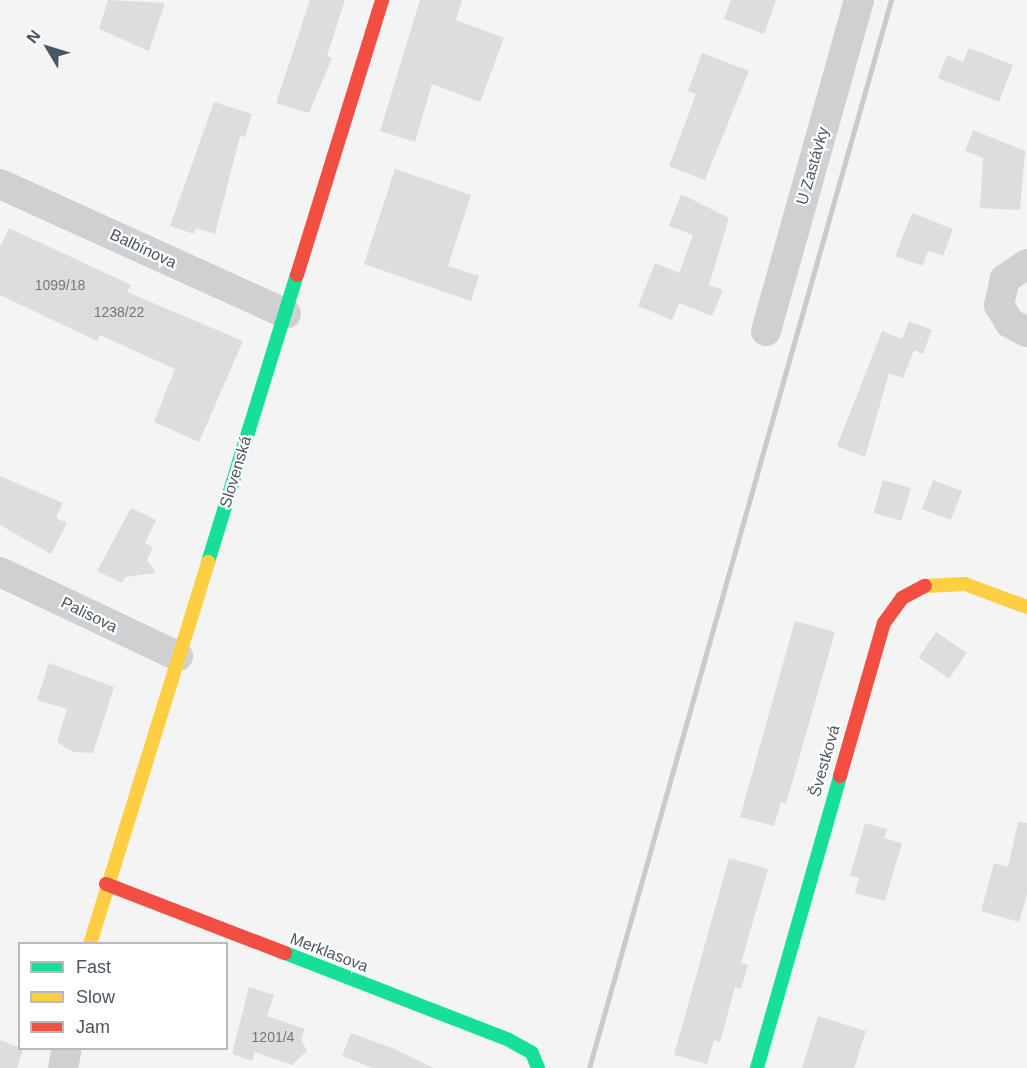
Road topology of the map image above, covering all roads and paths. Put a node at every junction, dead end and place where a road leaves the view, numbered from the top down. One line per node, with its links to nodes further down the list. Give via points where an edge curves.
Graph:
1 (382, 0): 5 (street, Slovenská)
2 (859, 0): 6 (street, U Zastávky)
3 (0, 184): 5 (street, Balbínova)
4 (1027, 264): 7 (street, via 1005,279 999,305 1010,323)
5 (286, 314): 10 (street, Slovenská)
6 (766, 331)
7 (1027, 332)
8 (0, 572): 10 (street, Palisova)
9 (1027, 607): 16 (street, Švestková, via 965,584 932,582 902,598 884,623)
10 (178, 656): 11 (street, Slovenská)
11 (106, 884): 12 (street, Slovenská); 14 (street, Merklasova, via 509,1040)
12 (91, 942)
13 (67, 1050): 15 (street)
14 (537, 1063)
15 (63, 1068)
16 (757, 1068)

